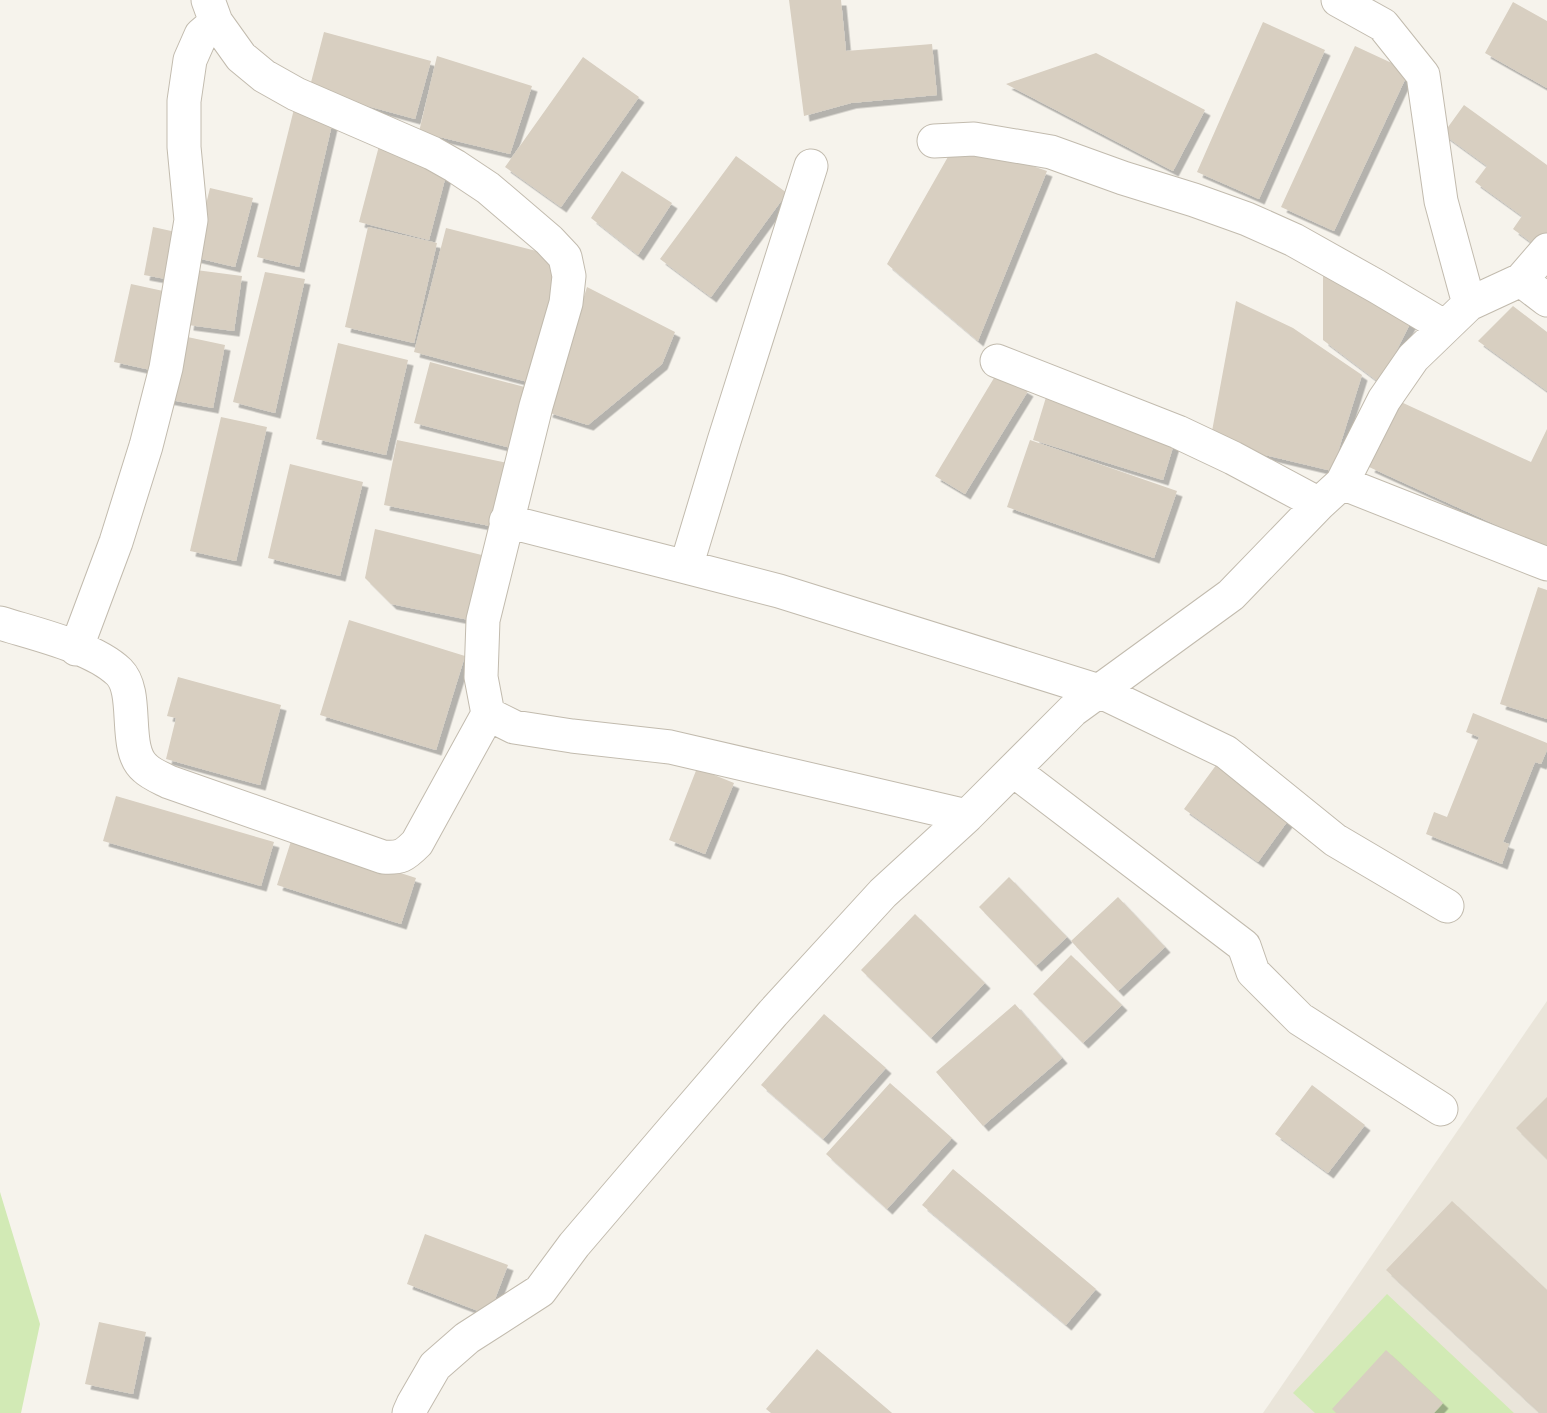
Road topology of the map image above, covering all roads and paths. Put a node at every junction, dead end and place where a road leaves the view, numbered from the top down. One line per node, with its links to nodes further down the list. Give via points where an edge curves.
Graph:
1 (1338, 0): 8 (street, via 1383,25 1423,75 1441,201)
2 (212, 11): 12 (street, via 241,57 264,76 456,166 488,188 565,257 569,276 566,303); 16 (street, via 190,60 184,101 191,220 166,368 119,531)
3 (934, 141): 9 (street, via 974,139 1051,152 1236,215 1294,240)
4 (811, 166): 14 (street)
5 (1547, 250): 6 (street)
6 (1521, 280): 7 (street); 8 (street)
7 (1547, 300)
8 (1469, 304): 9 (street)
9 (1445, 327): 11 (street, via 1413,357)
10 (997, 361): 11 (street, via 1178,432 1233,458)
11 (1330, 493): 13 (street); 17 (street, via 1231,595)
12 (507, 521): 14 (street); 18 (street, via 483,620 481,676)
13 (1547, 564)
14 (686, 567): 17 (street, via 779,591)
15 (0, 623): 16 (street)
16 (76, 649): 18 (street, via 98,657 121,674 129,696 134,750 143,768 169,783 383,857 405,855 417,843)
17 (1099, 691): 19 (street, via 1073,710); 21 (street, via 1226,752 1335,840)
18 (488, 714): 20 (street, via 514,727 670,747)
19 (1013, 770): 20 (street); 22 (street, via 1244,946 1252,972 1300,1019)
20 (967, 816): 23 (street, via 883,893 773,1013 540,1291 467,1338 435,1366)
21 (1447, 906)
22 (1441, 1109)
23 (409, 1413)

